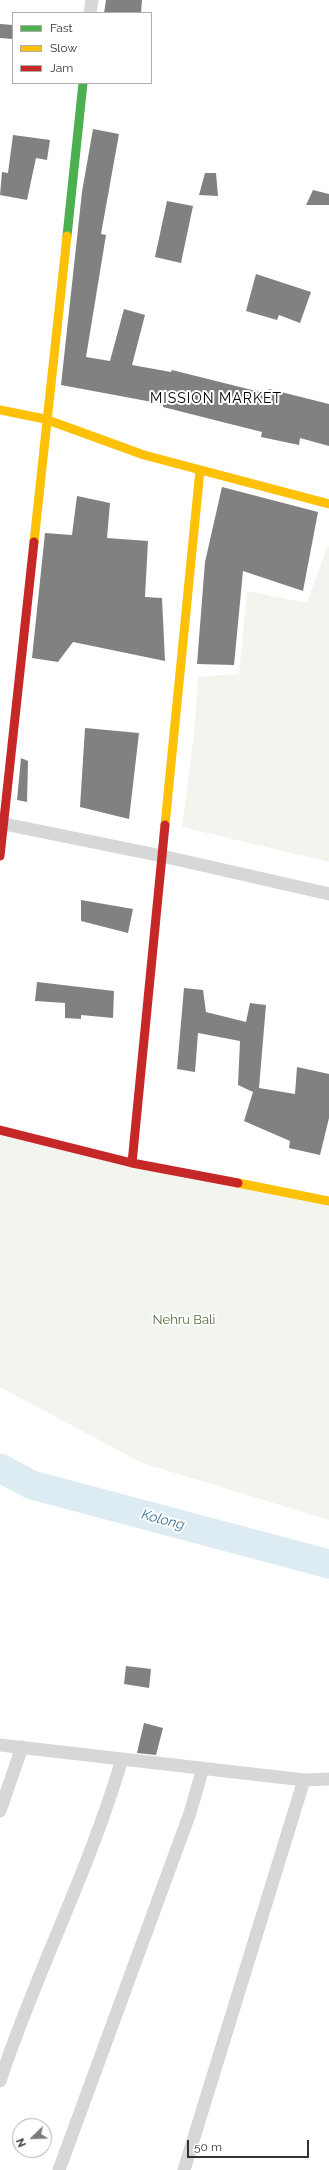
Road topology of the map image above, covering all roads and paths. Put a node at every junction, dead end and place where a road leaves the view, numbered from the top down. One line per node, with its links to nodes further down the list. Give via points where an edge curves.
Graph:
1 (92, 0): 2 (street)
2 (90, 12)
3 (83, 84): 5 (street)
4 (0, 410): 5 (street)
5 (45, 419): 6 (street, via 144,456); 8 (street)
6 (200, 470): 7 (street); 10 (street)
7 (329, 504)
8 (2, 823): 9 (street); 10 (street)
9 (0, 856)
10 (162, 856): 11 (street); 13 (street)
11 (329, 894)
12 (0, 1130): 13 (street)
13 (132, 1163): 14 (street)
14 (329, 1201)
15 (0, 1745): 16 (street)
16 (22, 1747): 17 (street); 21 (street)
17 (122, 1759): 18 (street); 22 (street, via 113,1791)
18 (203, 1768): 20 (street); 23 (street, via 190,1812)
19 (329, 1779): 20 (street)
20 (304, 1780): 24 (street)
21 (0, 1811)
22 (0, 2081)
23 (59, 2170)
24 (184, 2170)

